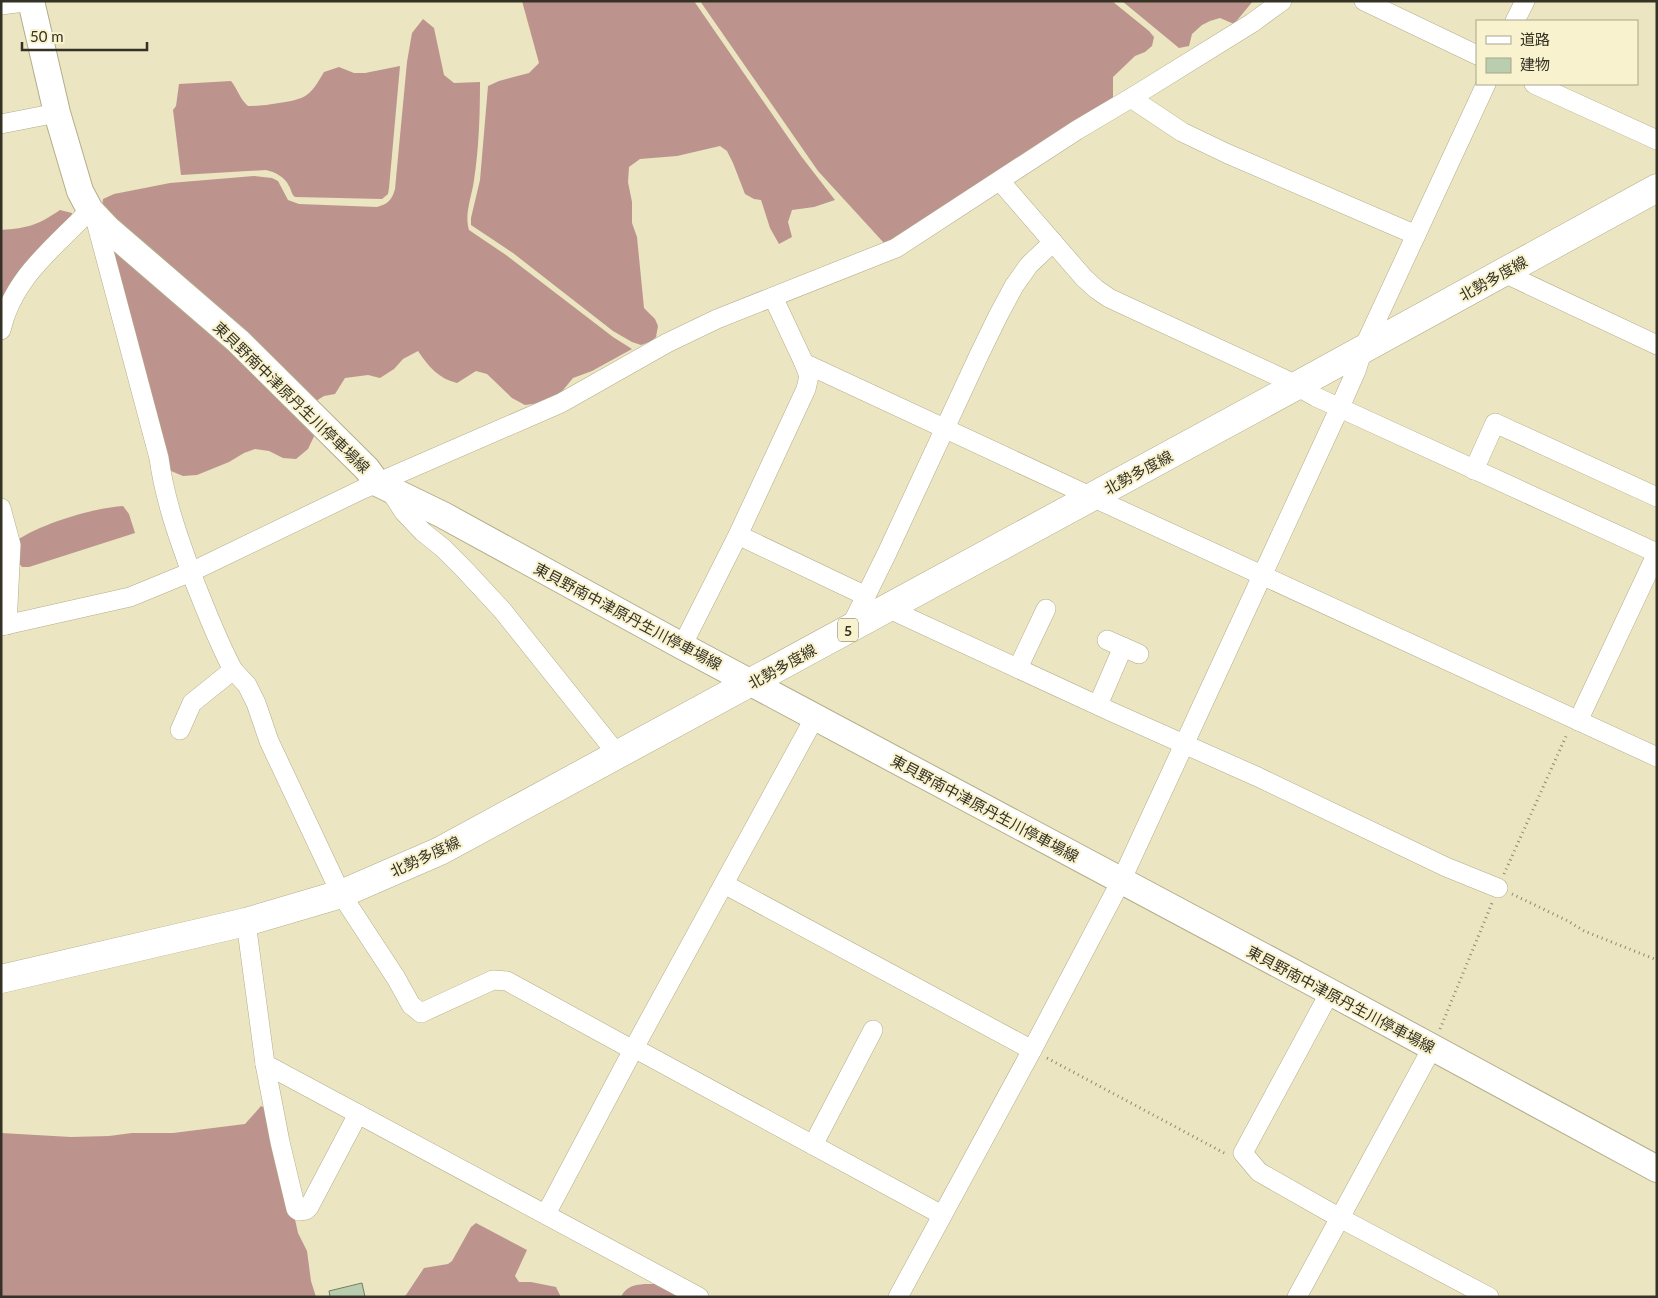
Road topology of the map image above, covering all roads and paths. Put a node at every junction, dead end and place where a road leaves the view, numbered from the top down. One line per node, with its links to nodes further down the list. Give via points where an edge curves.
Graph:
1 (31, 1): 5 (street); 11 (main road, 東貝野南中津原丹生川停車場線)
2 (1282, 1): 10 (street)
3 (1364, 1): 7 (street)
4 (1525, 1): 6 (street)
5 (1, 5)
6 (1516, 20)
7 (1476, 55)
8 (1486, 85): 17 (street)
9 (1536, 85): 13 (street)
10 (1131, 98): 14 (street); 17 (street, via 1182,132)
11 (57, 113): 12 (street); 16 (main road, 東貝野南中津原丹生川停車場線, via 80,191)
12 (1, 124)
13 (1657, 140)
14 (1000, 181): 18 (street); 20 (street, via 896,248)
15 (1657, 188): 19 (main road, 北勢多度線 / 5)
16 (92, 212): 21 (street, via 30,270 4,318); 29 (main road, 東貝野南中津原丹生川停車場線, via 238,341); 35 (street, via 159,458 171,516)
17 (1416, 235): 23 (street)
18 (1053, 242): 25 (street, via 1084,278 1109,298); 27 (street, via 1029,265 1014,286)
19 (1504, 273): 22 (street); 23 (main road, 北勢多度線 / 5)
20 (773, 297): 24 (street); 29 (street, via 716,319 561,403)
21 (1, 330)
22 (1657, 345)
23 (1363, 349): 25 (main road, 北勢多度線 / 5); 26 (street)
24 (804, 363): 27 (street); 33 (street, via 808,376 806,389)
25 (1296, 386): 26 (street); 30 (main road, 北勢多度線 / 5)
26 (1340, 408): 28 (street); 36 (street)
27 (945, 428): 30 (street); 37 (street)
28 (1474, 470): 31 (street, via 1496,423); 34 (street)
29 (383, 486): 35 (street); 40 (main road, 東貝野南中津原丹生川停車場線); 50 (street, via 423,532 443,548 502,610)
30 (1092, 497): 36 (street); 37 (main road, 北勢多度線 / 5)
31 (1657, 497)
32 (1, 508): 39 (street, via 11,545)
33 (738, 535): 37 (street); 40 (street)
34 (1656, 550): 47 (street)
35 (192, 572): 39 (street, via 130,597); 43 (street, via 217,640)
36 (1262, 576): 47 (street); 49 (street)
37 (877, 602): 42 (street); 44 (main road, 北勢多度線 / 5, via 850,629)
38 (1046, 609): 42 (street)
39 (4, 626)
40 (682, 646): 44 (main road, 東貝野南中津原丹生川停車場線)
41 (1123, 647): 45 (street)
42 (1018, 668): 45 (street)
43 (232, 670): 48 (street, via 192,703); 55 (street, via 247,685 256,703 269,741)
44 (752, 682): 46 (main road, 東貝野南中津原丹生川停車場線); 50 (main road, 北勢多度線 / 5)
45 (1098, 705): 49 (street)
46 (816, 717): 52 (main road, 東貝野南中津原丹生川停車場線); 53 (street)
47 (1578, 721): 51 (street)
48 (180, 730)
49 (1184, 743): 52 (street); 54 (street, via 1446,867)
50 (618, 756): 55 (main road, 北勢多度線 / 5, via 440,851)
51 (1657, 757)
52 (1121, 881): 59 (main road, 東貝野南中津原丹生川停車場線); 63 (street)
53 (724, 884): 62 (street); 63 (street)
54 (1498, 888): 57 (path, via 1584,931)
55 (341, 894): 56 (main road, 北勢多度線 / 5); 62 (street, via 412,1005 421,1013 493,980 507,981)
56 (246, 922): 58 (main road, 北勢多度線 / 5); 64 (street)
57 (1657, 960)
58 (1, 979)
59 (1330, 992): 61 (main road, 東貝野南中津原丹生川停車場線); 67 (street, via 1243,1153)
60 (873, 1030): 66 (street)
61 (1432, 1048): 68 (main road, 東貝野南中津原丹生川停車場線); 71 (street)
62 (634, 1049): 66 (street); 69 (street)
63 (1032, 1050): 67 (path, via 1233,1158); 70 (street)
64 (264, 1064): 65 (street); 65 (street, via 280,1142 299,1211 309,1207)
65 (358, 1114): 69 (street)
66 (813, 1145): 70 (street)
67 (1252, 1164): 71 (street, via 1259,1172)
68 (1657, 1169)
69 (546, 1214): 72 (street)
70 (942, 1215): 73 (street)
71 (1340, 1218): 74 (street); 75 (street)
72 (699, 1297)
73 (898, 1297)
74 (1297, 1297)
75 (1489, 1297)

